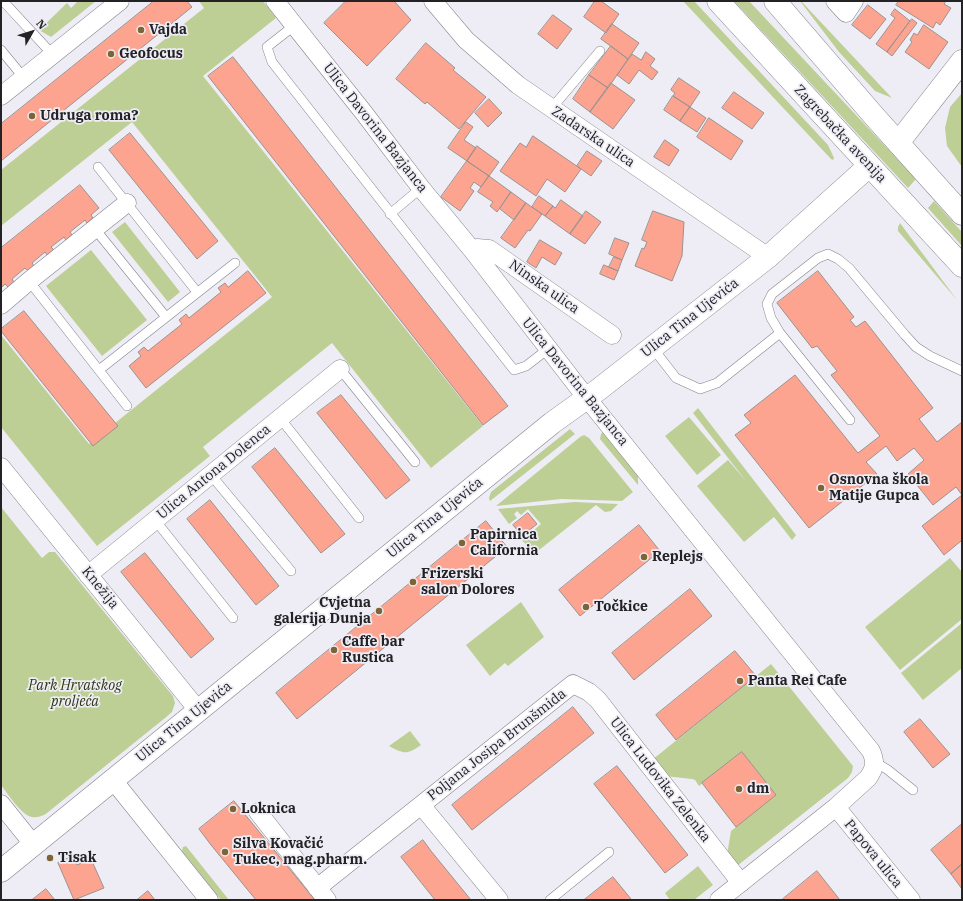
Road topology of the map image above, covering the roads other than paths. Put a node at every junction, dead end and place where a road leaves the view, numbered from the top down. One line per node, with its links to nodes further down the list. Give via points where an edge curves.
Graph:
1 (3, 1): 10 (lane)
2 (120, 1): 10 (street)
3 (275, 1): 7 (street, Ulica Davorina Bazjanca)
4 (433, 1): 14 (street, Zadarska ulica, via 466,40 518,85)
5 (718, 1): 16 (street, Zagrebačka avenija)
6 (775, 1): 15 (street)
7 (295, 25): 18 (street, Ulica Davorina Bazjanca); 20 (lane, via 267,47 272,62)
8 (1, 50): 12 (lane)
9 (600, 51): 14 (lane)
10 (53, 55): 12 (street)
11 (962, 61): 15 (street)
12 (24, 78): 13 (street)
13 (1, 96)
14 (551, 109): 24 (street, Zadarska ulica)
15 (898, 143): 21 (street)
16 (870, 166): 24 (street, Ulica Tina Ujevića); 26 (street, Zagrebačka avenija)
17 (98, 167): 19 (lane)
18 (421, 188): 20 (lane); 23 (street, Ulica Davorina Bazjanca)
19 (127, 203): 22 (street); 28 (lane)
20 (390, 214): 34 (lane, via 514,370 526,366)
21 (962, 214)
22 (95, 229): 27 (street); 30 (lane)
23 (473, 251): 32 (street, Ninska ulica, via 477,248 489,249); 34 (street, Ulica Davorina Bazjanca)
24 (768, 257): 33 (street, Ulica Tina Ujevića)
25 (235, 263): 28 (lane)
26 (962, 266)
27 (29, 281): 29 (street); 36 (lane)
28 (197, 292): 30 (lane)
29 (1, 305)
30 (166, 317): 36 (lane)
31 (780, 333): 33 (lane, via 717,383 700,389 676,378); 37 (lane, via 771,318 768,304 772,294 818,258 828,254 838,258 849,268 916,347); 41 (lane)
32 (612, 335)
33 (652, 347): 38 (street, Ulica Tina Ujevića)
34 (548, 349): 38 (street, Ulica Davorina Bazjanca)
35 (340, 369): 40 (street, Ulica Antona Dolenca); 42 (lane)
36 (99, 370): 39 (lane)
37 (962, 371)
38 (587, 398): 51 (street, Ulica Tina Ujevića); 52 (street, Ulica Davorina Bazjanca, via 871,751)
39 (127, 406)
40 (280, 418): 44 (street, Ulica Antona Dolenca); 45 (lane)
41 (850, 420)
42 (416, 462)
43 (1, 467): 48 (street, Knežija)
44 (211, 474): 46 (street, Ulica Antona Dolenca); 47 (lane)
45 (359, 518)
46 (155, 520): 48 (street, Ulica Antona Dolenca); 49 (lane)
47 (291, 571)
48 (88, 575): 51 (street, Knežija)
49 (233, 618)
50 (573, 684): 56 (street, Poljana Josipa Brunšmida); 62 (street, Ulica Ludovika Zelenka, via 598,700)
51 (198, 710): 53 (street, Ulica Tina Ujevića)
52 (875, 762): 54 (lane); 57 (street, via 868,778)
53 (113, 780): 59 (street, Ulica Tina Ujevića); 64 (street)
54 (913, 790)
55 (1, 804): 59 (street)
56 (421, 805): 63 (street, Poljana Josipa Brunšmida); 65 (street, Poljana Josipa Brunšmida)
57 (836, 808): 62 (street); 68 (street, Papova ulica)
58 (258, 812): 63 (street, Poljana Josipa Brunšmida)
59 (33, 844): 61 (street, Ulica Tina Ujevića)
60 (609, 852): 66 (lane)
61 (1, 871)
62 (741, 882): 67 (street)
63 (322, 894)
64 (209, 900)
65 (499, 900)
66 (550, 900)
67 (719, 900)
68 (911, 900)

